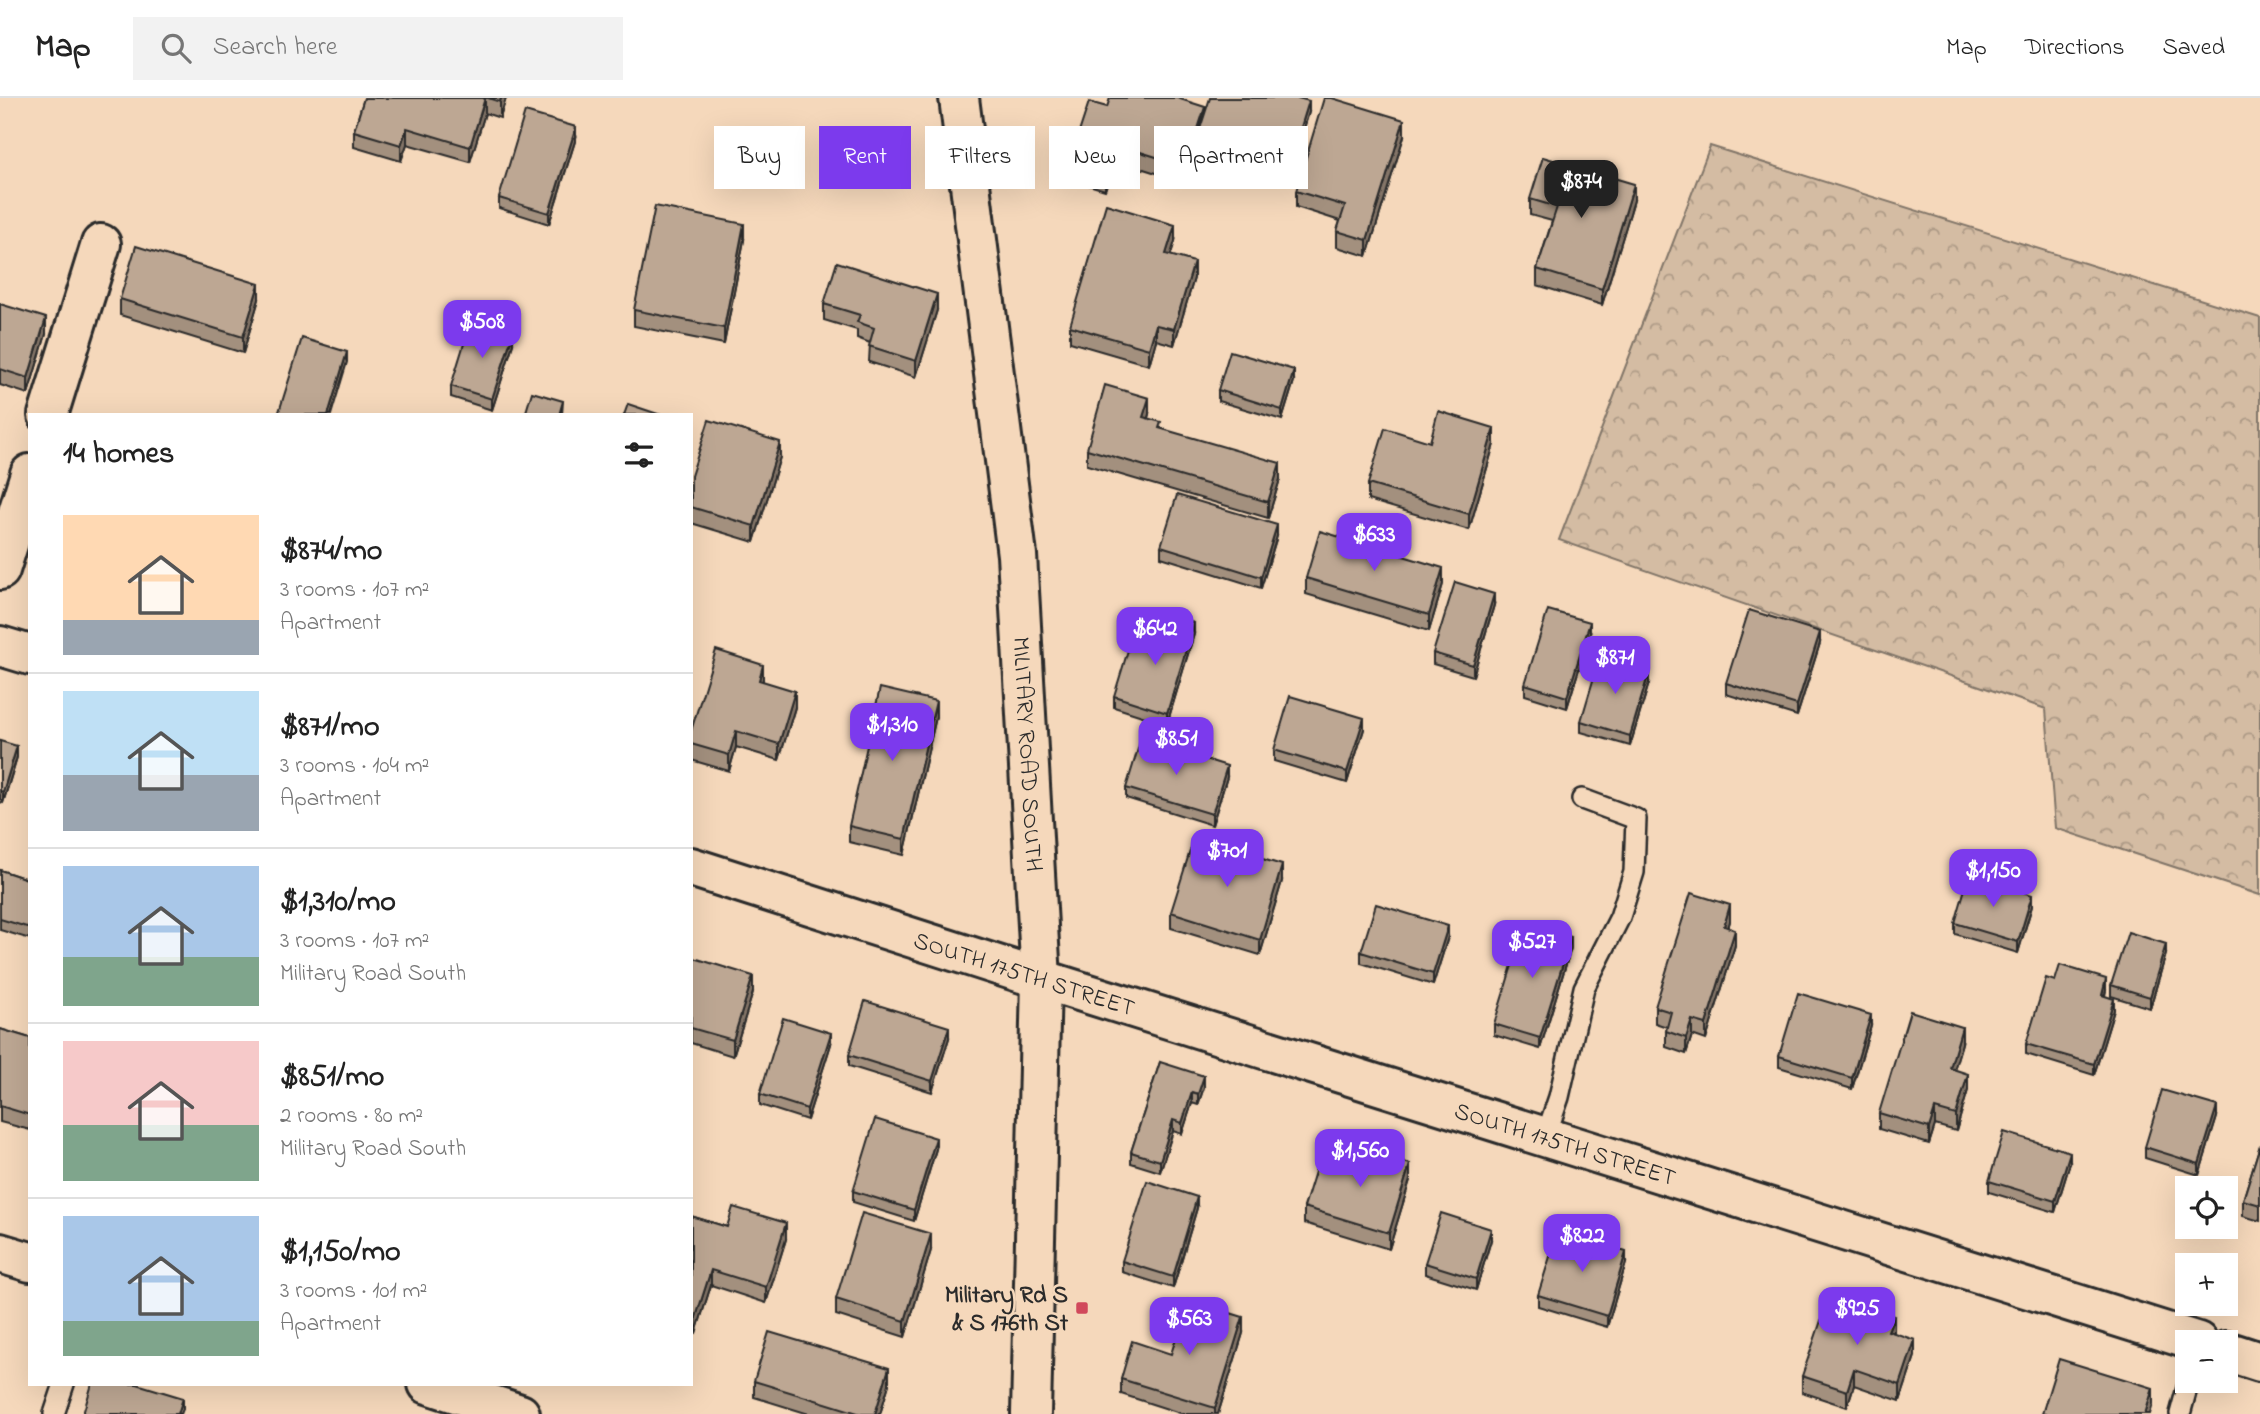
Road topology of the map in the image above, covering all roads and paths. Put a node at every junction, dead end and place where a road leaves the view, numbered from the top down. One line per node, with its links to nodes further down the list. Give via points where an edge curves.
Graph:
1 (959, 98): 10 (street, MILITARY ROAD SOUTH, via 1017,555)
2 (101, 244): 3 (street)
3 (49, 413)
4 (28, 480): 5 (street)
5 (0, 570)
6 (0, 646): 7 (street)
7 (28, 654)
8 (1582, 799): 11 (lane, via 1636,819 1634,872 1620,917 1584,988)
9 (693, 868): 10 (street, SOUTH 175TH STREET)
10 (1041, 979): 11 (street, SOUTH 175TH STREET); 22 (street, MILITARY ROAD SOUTH)
11 (1545, 1138): 14 (street, SOUTH 175TH STREET)
12 (0, 1253): 13 (street)
13 (28, 1261)
14 (2175, 1335)
15 (2238, 1355): 16 (street)
16 (2260, 1362)
17 (63, 1386): 20 (lane)
18 (434, 1386): 21 (street)
19 (2186, 1393): 23 (lane)
20 (54, 1414)
21 (520, 1414)
22 (1031, 1414)
23 (2180, 1414)

